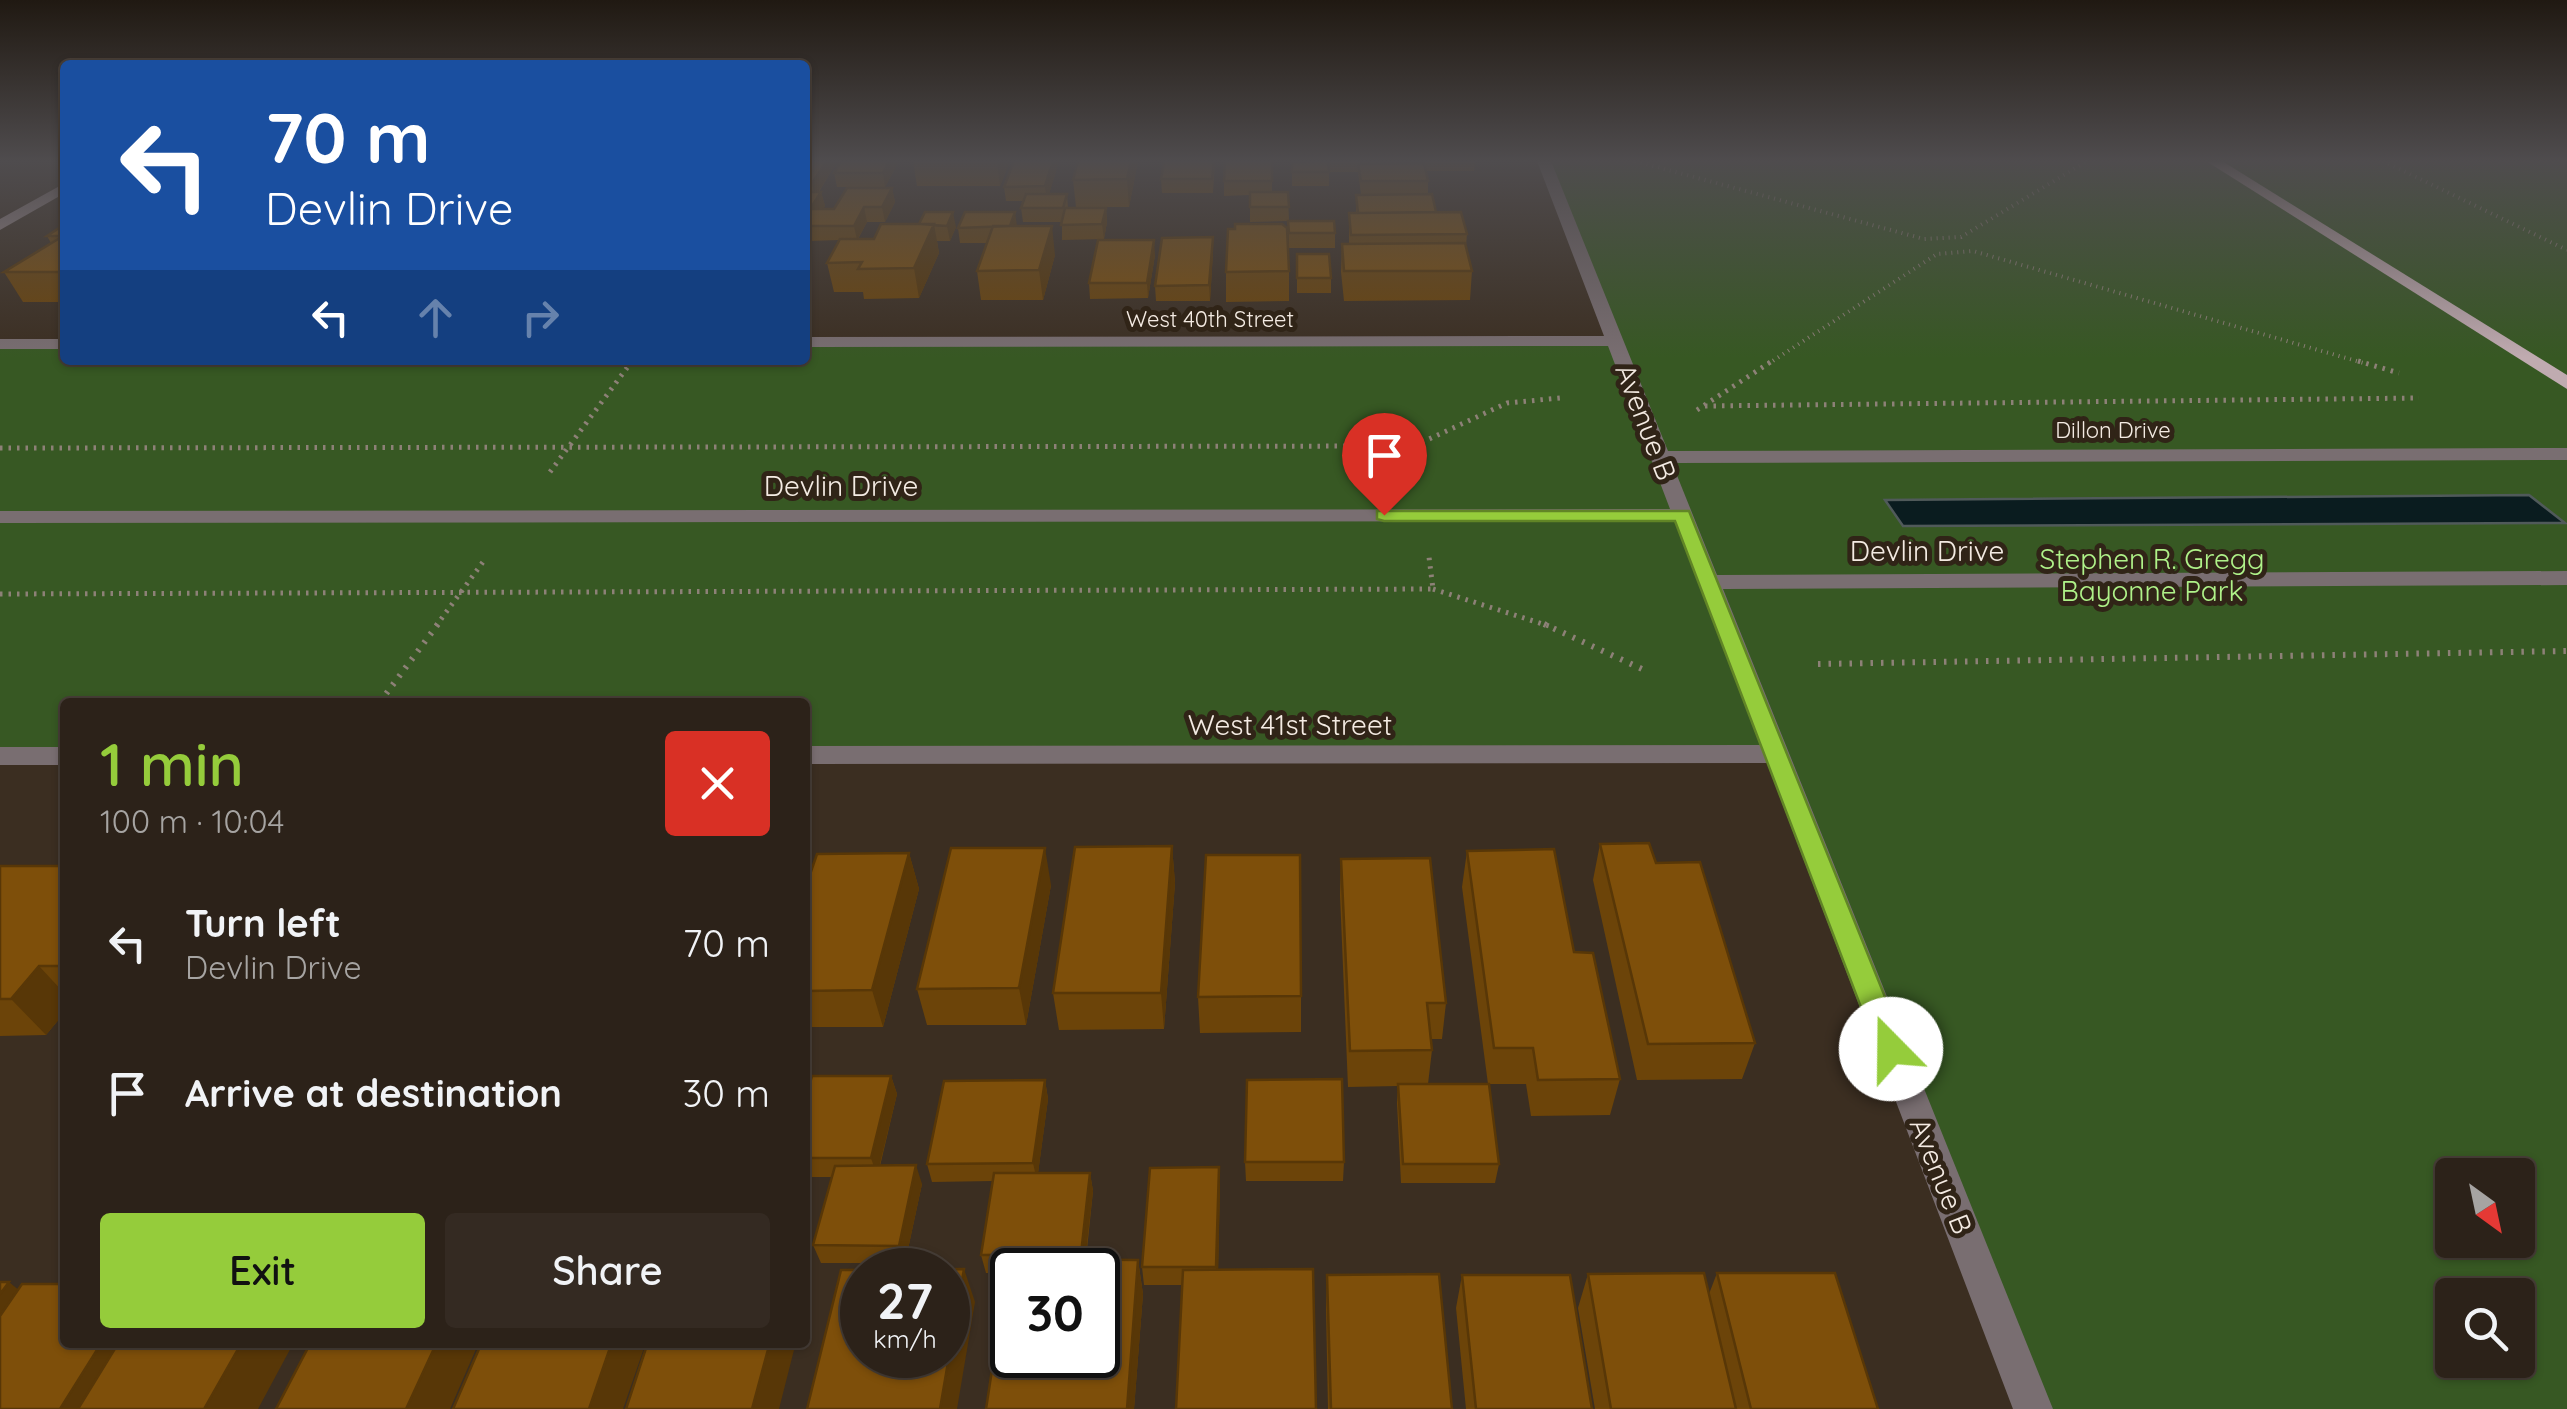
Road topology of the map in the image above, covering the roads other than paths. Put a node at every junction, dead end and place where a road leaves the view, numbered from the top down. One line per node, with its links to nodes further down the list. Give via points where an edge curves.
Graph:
1 (1570, 227): 3 (street, Avenue B)
2 (2318, 227): 7 (main road)
3 (1614, 340): 4 (street, West 40th Street); 9 (street, Avenue B)
4 (810, 342)
5 (0, 344): 6 (street)
6 (60, 344)
7 (2567, 382)
8 (2567, 454): 9 (street, Dillon Drive)
9 (1660, 457): 10 (street, Avenue B)
10 (1682, 515): 11 (street, Devlin Drive); 13 (street, Avenue B)
11 (0, 517)
12 (2567, 578): 13 (street, Devlin Drive)
13 (1708, 582): 14 (street, Avenue B)
14 (1775, 754): 15 (street, West 41st Street); 18 (street, Avenue B)
15 (810, 755)
16 (0, 756): 17 (street)
17 (60, 756)
18 (2033, 1409)

